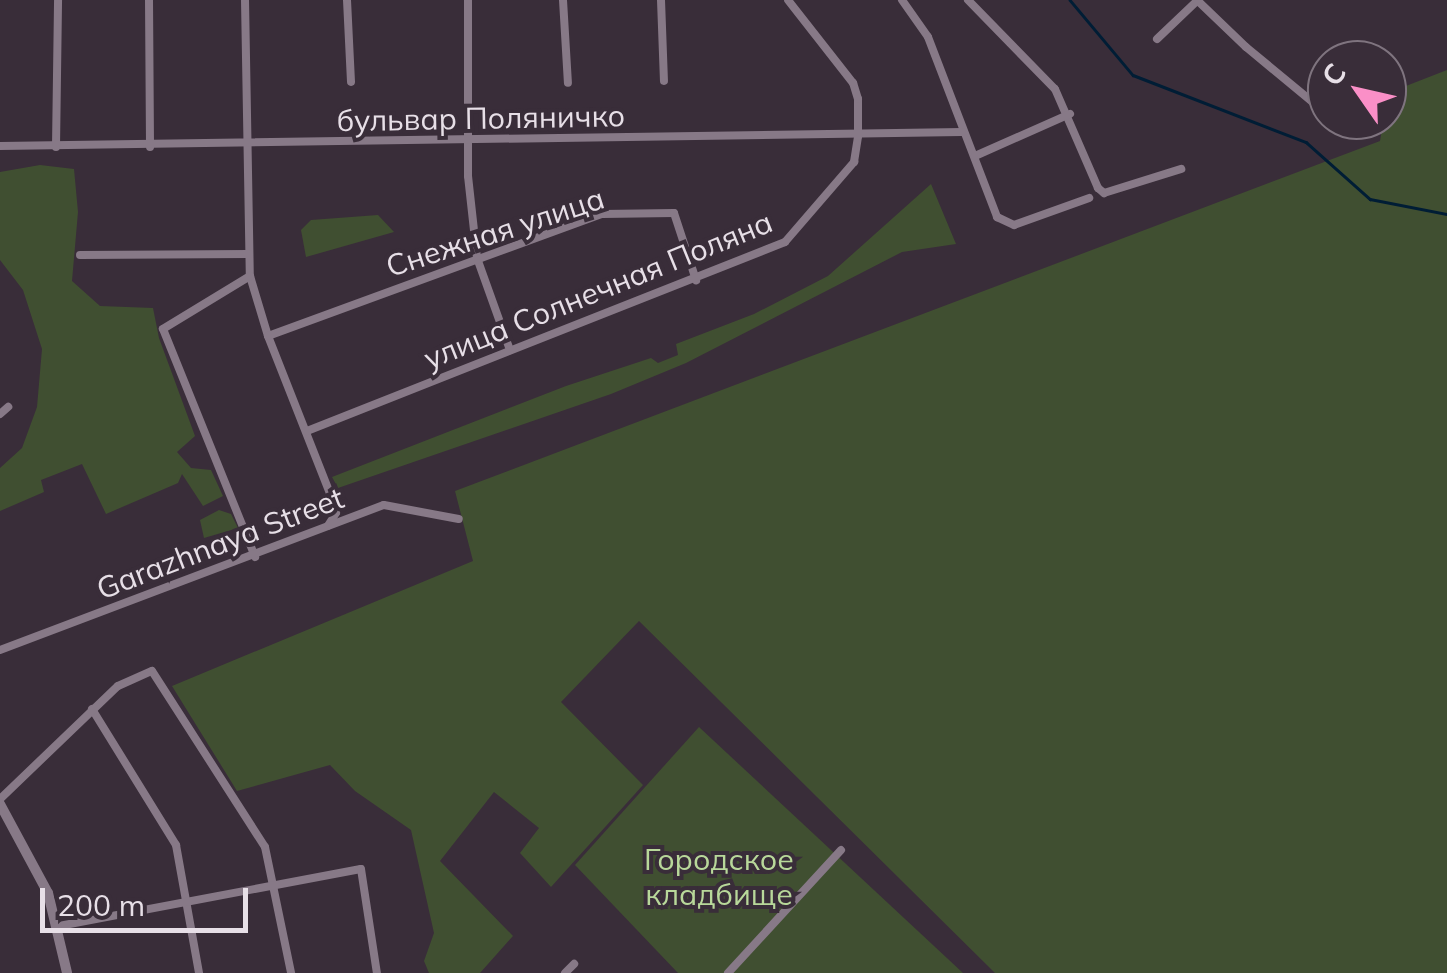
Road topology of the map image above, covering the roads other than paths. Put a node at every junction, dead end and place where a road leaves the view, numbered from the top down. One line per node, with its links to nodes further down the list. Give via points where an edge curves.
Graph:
1 (58, 0): 23 (street)
2 (149, 0): 24 (street)
3 (245, 0): 22 (street)
4 (347, 0): 13 (street)
5 (468, 0): 20 (street)
6 (564, 0): 15 (street)
7 (661, 0): 14 (street)
8 (788, 0): 19 (street, via 853,83)
9 (902, 0): 18 (street, via 928,37)
10 (968, 0): 17 (street, via 1056,89)
11 (1198, 0): 12 (street); 16 (street)
12 (1157, 39)
13 (352, 82)
14 (664, 82)
15 (568, 84)
16 (1307, 98)
17 (1070, 114): 25 (street); 26 (street, via 1104,193)
18 (962, 132): 19 (street, бульвар Поляничко); 25 (street)
19 (858, 136): 20 (street, бульвар Поляничко); 32 (street, улица Солнечная Поляна, via 854,162 785,242)
20 (469, 140): 22 (street, бульвар Поляничко); 30 (street)
21 (0, 146): 23 (street, бульвар Поляничко)
22 (249, 146): 24 (street, бульвар Поляничко); 28 (street)
23 (56, 147): 24 (street, бульвар Поляничко)
24 (150, 147)
25 (975, 156): 27 (street, via 1006,225)
26 (1181, 168)
27 (1088, 198)
28 (249, 254): 29 (street); 31 (street)
29 (80, 255)
30 (478, 258): 32 (street, Снежная улица, via 602,214 674,213); 33 (street, Снежная улица); 34 (street)
31 (250, 276): 33 (street); 40 (street, via 163,329)
32 (696, 280): 34 (street, улица Солнечная Поляна)
33 (268, 336): 37 (street)
34 (510, 350): 37 (street, улица Солнечная Поляна)
35 (8, 407): 36 (street)
36 (0, 414)
37 (307, 431): 39 (street, via 336,513)
38 (459, 519): 39 (street, Garazhnaya Street, via 395,504)
39 (328, 526): 40 (street, Garazhnaya Street)
40 (254, 556): 41 (street, Garazhnaya Street)
41 (0, 650)
42 (92, 709): 43 (street); 45 (street, via 118,686 152,671 266,847); 46 (street, via 176,845)
43 (0, 801): 47 (street, via 35,864)
44 (841, 850): 54 (street)
45 (275, 884): 46 (street); 51 (street); 52 (street, via 360,869)
46 (188, 900): 47 (street); 50 (street)
47 (58, 926): 49 (street)
48 (574, 964): 53 (street)
49 (67, 973)
50 (199, 973)
51 (291, 973)
52 (377, 973)
53 (565, 973)
54 (728, 973)

